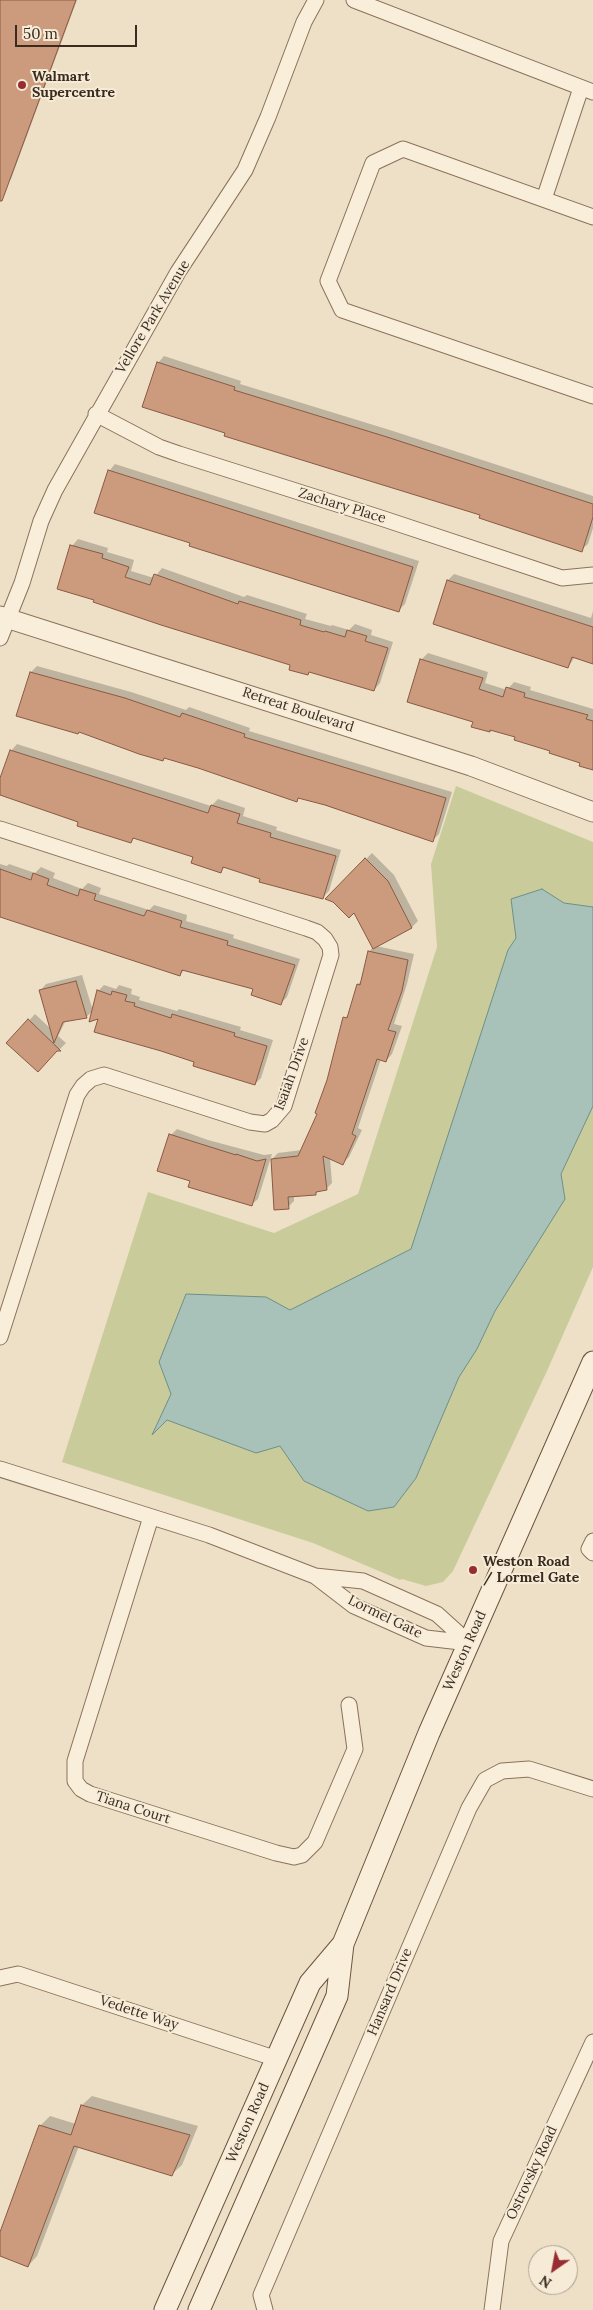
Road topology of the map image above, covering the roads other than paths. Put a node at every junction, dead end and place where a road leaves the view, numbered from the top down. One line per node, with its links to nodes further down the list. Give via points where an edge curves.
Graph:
1 (316, 0): 7 (street, Vellore Park Avenue, via 304,22 245,170 178,272)
2 (354, 0): 3 (street)
3 (587, 90): 4 (street)
4 (544, 199): 5 (street); 6 (street, via 402,149 373,163 328,282 342,310)
5 (593, 218)
6 (593, 396)
7 (96, 414): 8 (street, Zachary Place, via 179,454 562,578); 9 (street, Vellore Park Avenue, via 48,504)
8 (593, 575)
9 (4, 618): 10 (street, Vellore Park Avenue); 11 (street, Retreat Boulevard, via 471,766)
10 (0, 638)
11 (593, 812)
12 (0, 829): 13 (street, Isaiah Drive, via 306,928 317,932 330,947 284,1106 272,1120 264,1124 250,1122 104,1075 92,1078 83,1086 77,1094)
13 (0, 1337)
14 (593, 1362): 20 (main road, Weston Road)
15 (0, 1469): 16 (street, Lormel Gate)
16 (151, 1517): 19 (street, Lormel Gate, via 209,1535); 21 (street, Tiana Court, via 75,1761 75,1781 81,1788 90,1794 276,1853 294,1857 302,1855 315,1842 355,1749)
17 (593, 1541): 18 (street, via 589,1549)
18 (593, 1553)
19 (315, 1576): 20 (street, Lormel Gate, via 354,1606 426,1638); 20 (street, Lormel Gate, via 363,1582 429,1610)
20 (469, 1643): 23 (main road, Weston Road)
21 (349, 1705)
22 (593, 1789): 29 (street, Hansard Drive, via 529,1770 502,1771 485,1780 469,1808 261,2295)
23 (344, 1944): 26 (main road, Weston Road, via 310,1983); 28 (main road, Weston Road, via 337,1996)
24 (0, 1978): 26 (street, Vedette Way, via 18,1974)
25 (593, 2042): 30 (street, Ostrovsky Road, via 501,2241)
26 (277, 2059): 27 (main road, Weston Road)
27 (166, 2310)
28 (199, 2310)
29 (265, 2310)
30 (492, 2310)

